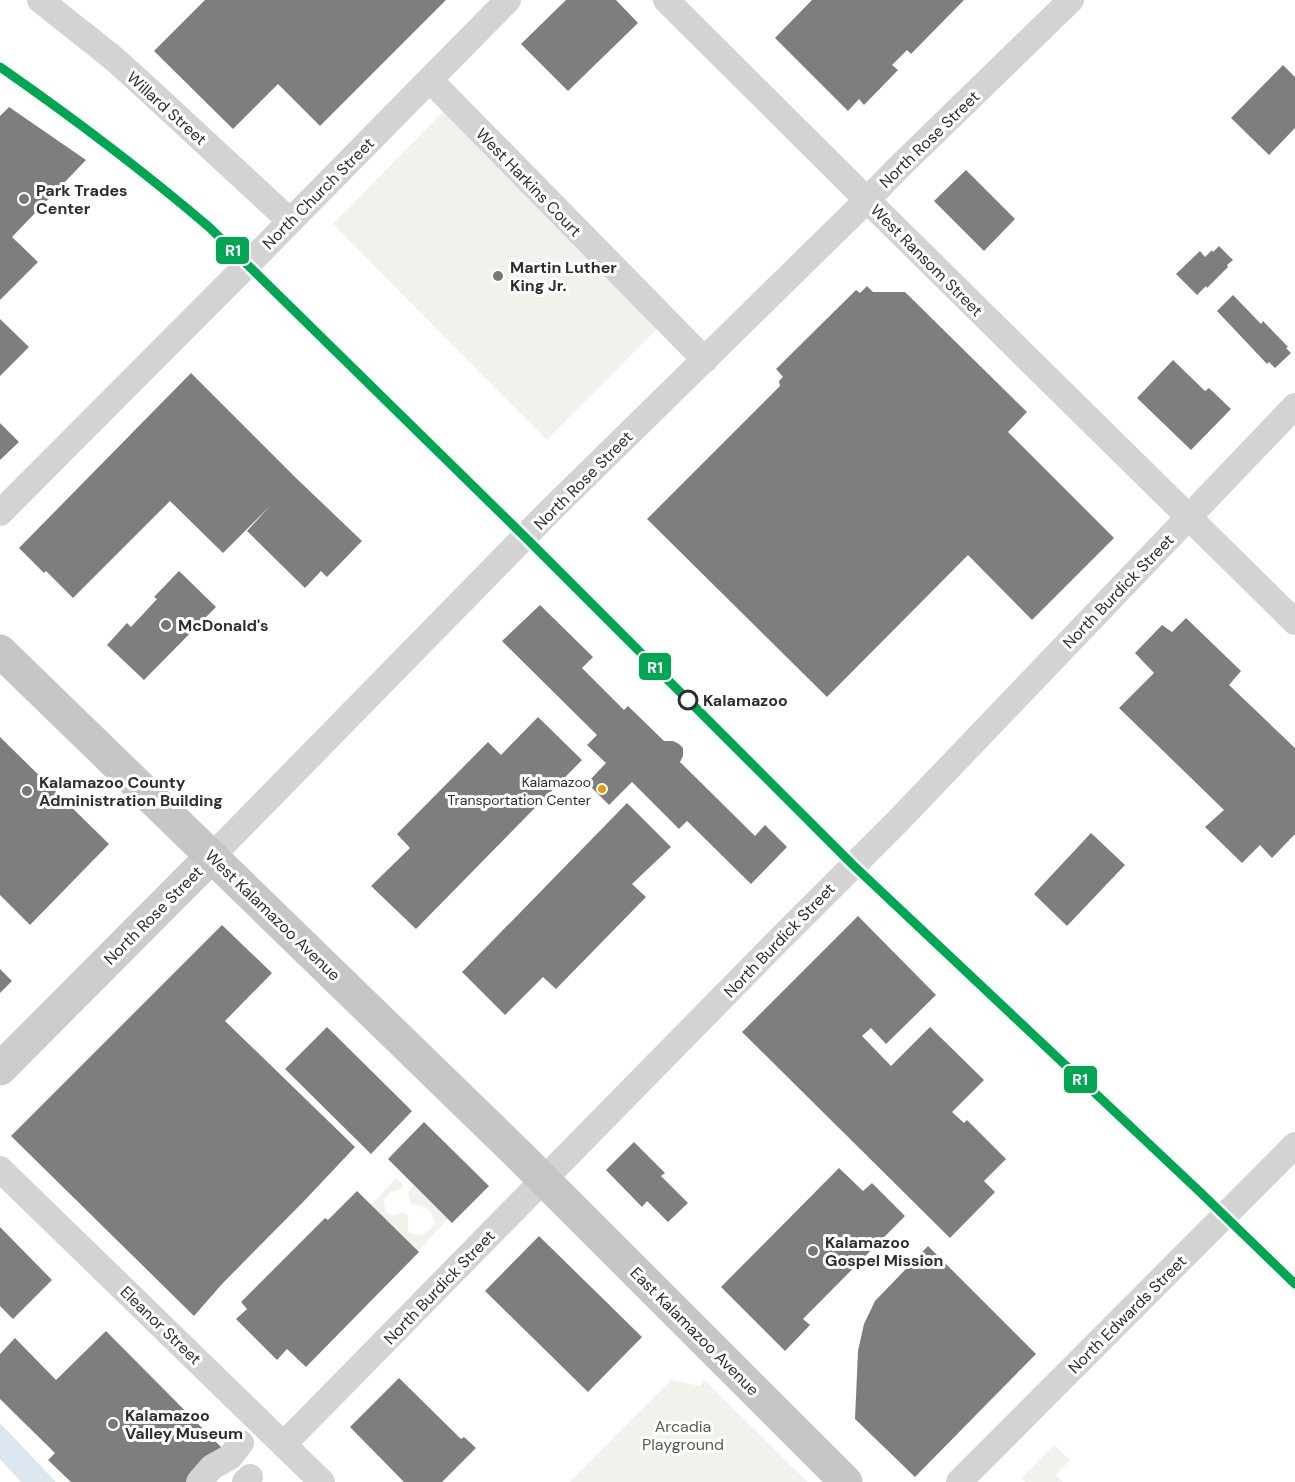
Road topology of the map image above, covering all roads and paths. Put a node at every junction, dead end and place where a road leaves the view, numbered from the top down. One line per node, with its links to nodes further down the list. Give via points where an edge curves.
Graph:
1 (40, 0): 7 (street, Willard Street, via 127,71)
2 (508, 0): 5 (street, North Church Street)
3 (666, 0): 6 (street, West Ransom Street)
4 (1071, 0): 6 (street, North Rose Street)
5 (430, 80): 7 (street, North Church Street); 8 (street, West Harkins Court)
6 (867, 200): 8 (street, North Rose Street); 11 (street, West Ransom Street)
7 (290, 221): 10 (street, North Church Street)
8 (705, 360): 14 (street, North Rose Street, via 540,521)
9 (1295, 406): 11 (street, North Burdick Street)
10 (0, 513)
11 (1189, 518): 12 (street, West Ransom Street); 18 (street, North Burdick Street, via 897,822)
12 (1295, 622)
13 (0, 651): 14 (main road, West Kalamazoo Avenue)
14 (212, 856): 15 (street, North Rose Street); 18 (main road, West Kalamazoo Avenue)
15 (0, 1069)
16 (1295, 1145): 24 (street, North Edwards Street)
17 (0, 1169): 20 (street, Eleanor Street)
18 (544, 1180): 20 (street, North Burdick Street); 23 (main road, East Kalamazoo Avenue)
19 (241, 1443): 21 (street)
20 (284, 1444): 22 (street, Eleanor Street)
21 (199, 1482)
22 (322, 1482)
23 (846, 1482)
24 (959, 1482)

